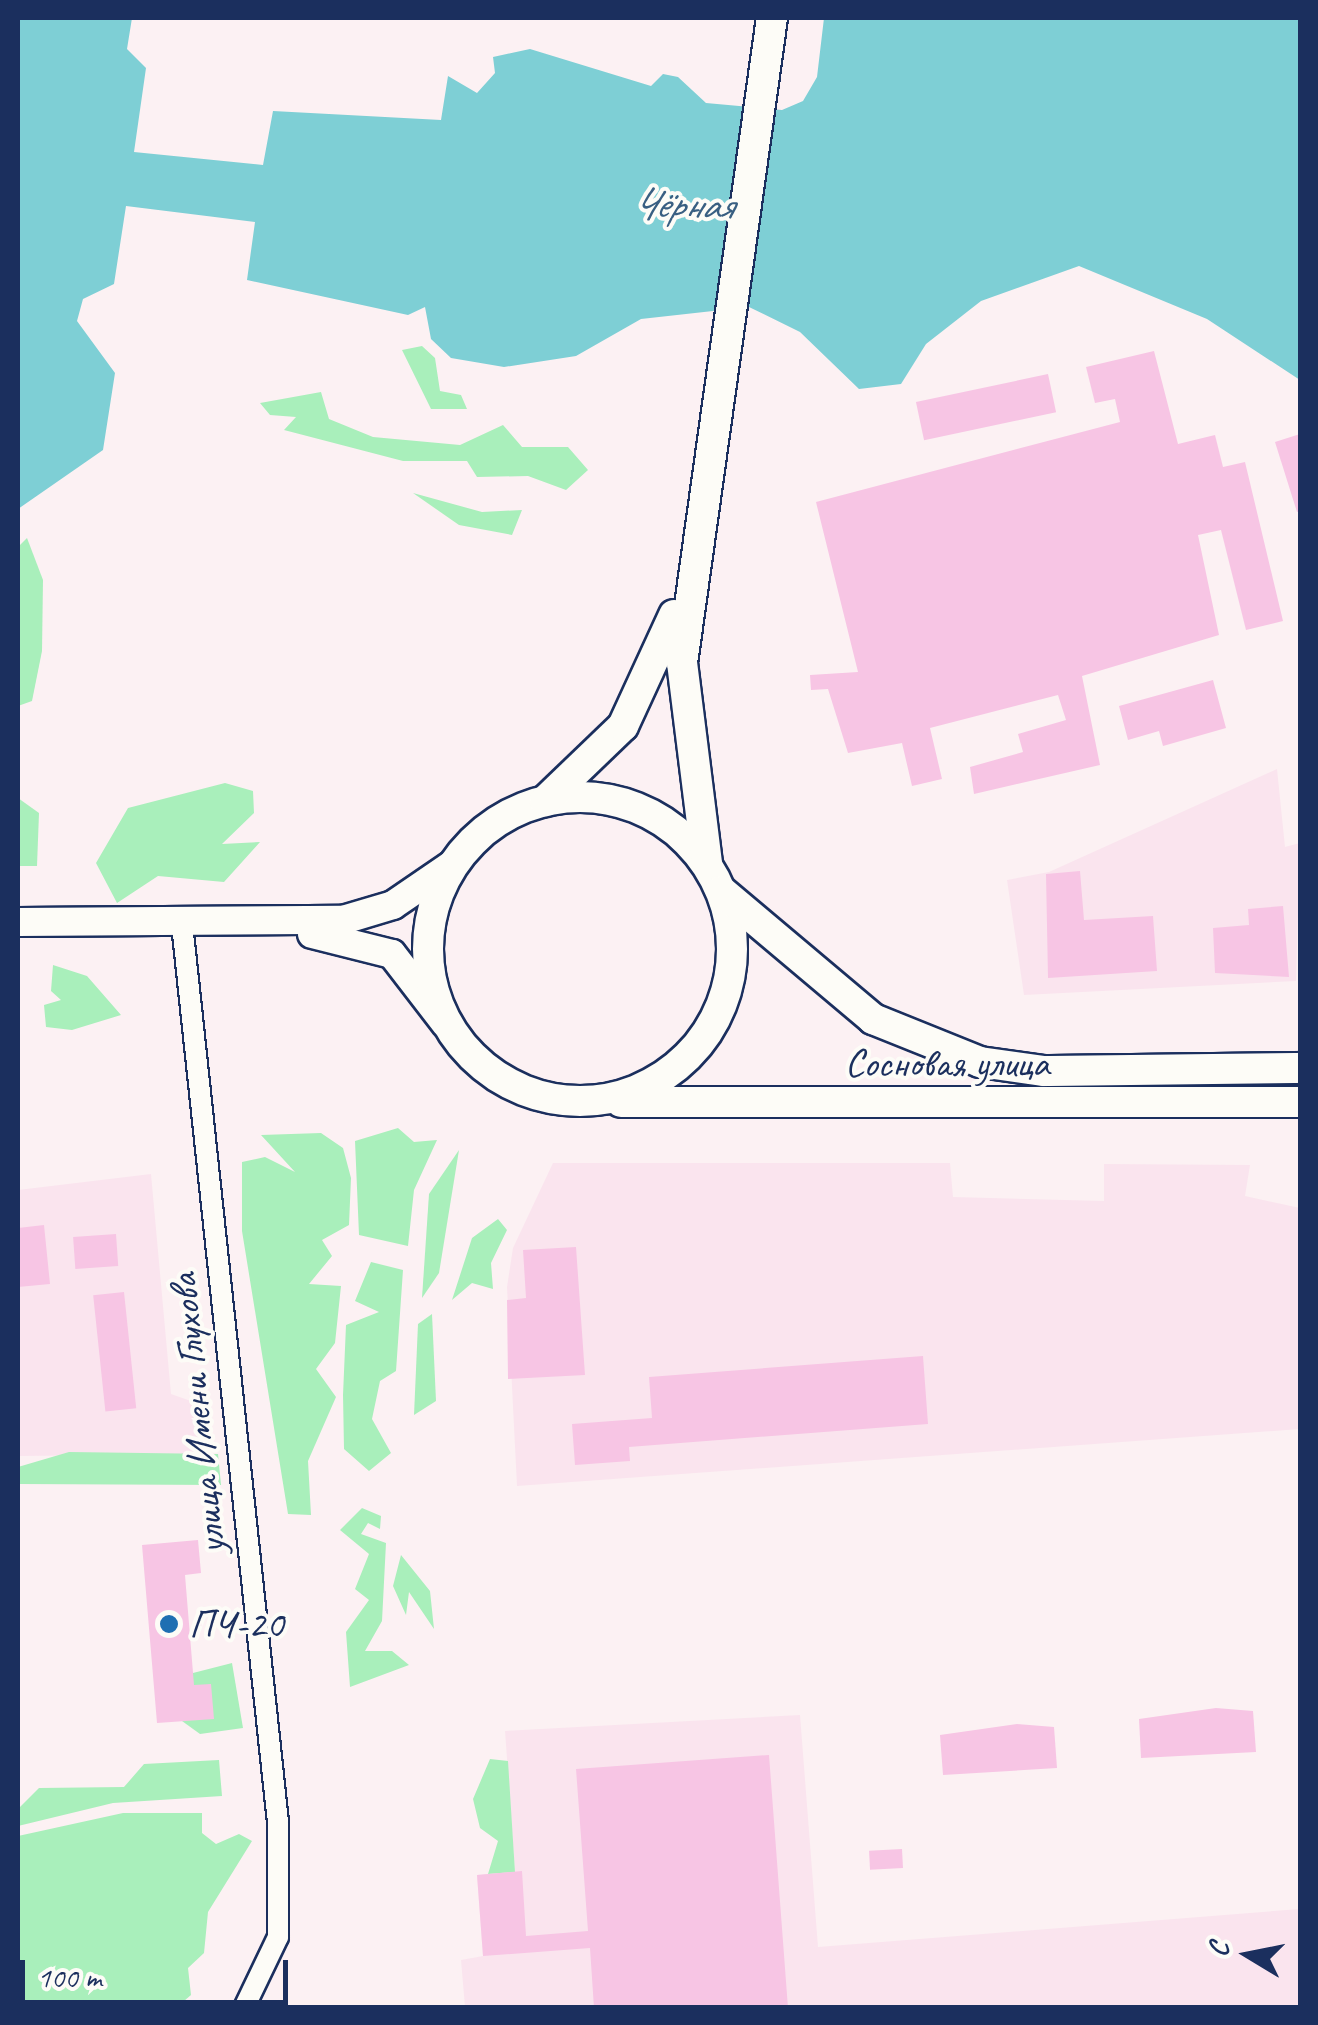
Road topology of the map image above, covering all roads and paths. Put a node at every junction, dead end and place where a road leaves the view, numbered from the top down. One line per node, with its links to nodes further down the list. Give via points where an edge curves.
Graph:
1 (772, 18): 2 (main road)
2 (692, 560): 3 (main road, via 639,701 598,756); 5 (main road, via 683,710)
3 (545, 801): 4 (main road, via 503,818); 5 (main road, via 592,797 637,808 676,831)
4 (453, 864): 7 (street, via 392,905 343,920); 8 (main road, via 428,931 430,979)
5 (714, 878): 9 (main road, Сосновая улица, via 873,1019 980,1062 1044,1071); 10 (main road, via 733,947 710,1029 672,1071)
6 (18, 922): 7 (street)
7 (182, 924): 8 (street, via 376,947 418,982); 12 (street, улица Имени Глухова, via 278,1823 278,1938)
8 (446, 1024): 10 (main road, via 508,1084)
9 (1300, 1068)
10 (593, 1102): 11 (main road, Сосновая улица)
11 (1300, 1102)
12 (244, 2008)

